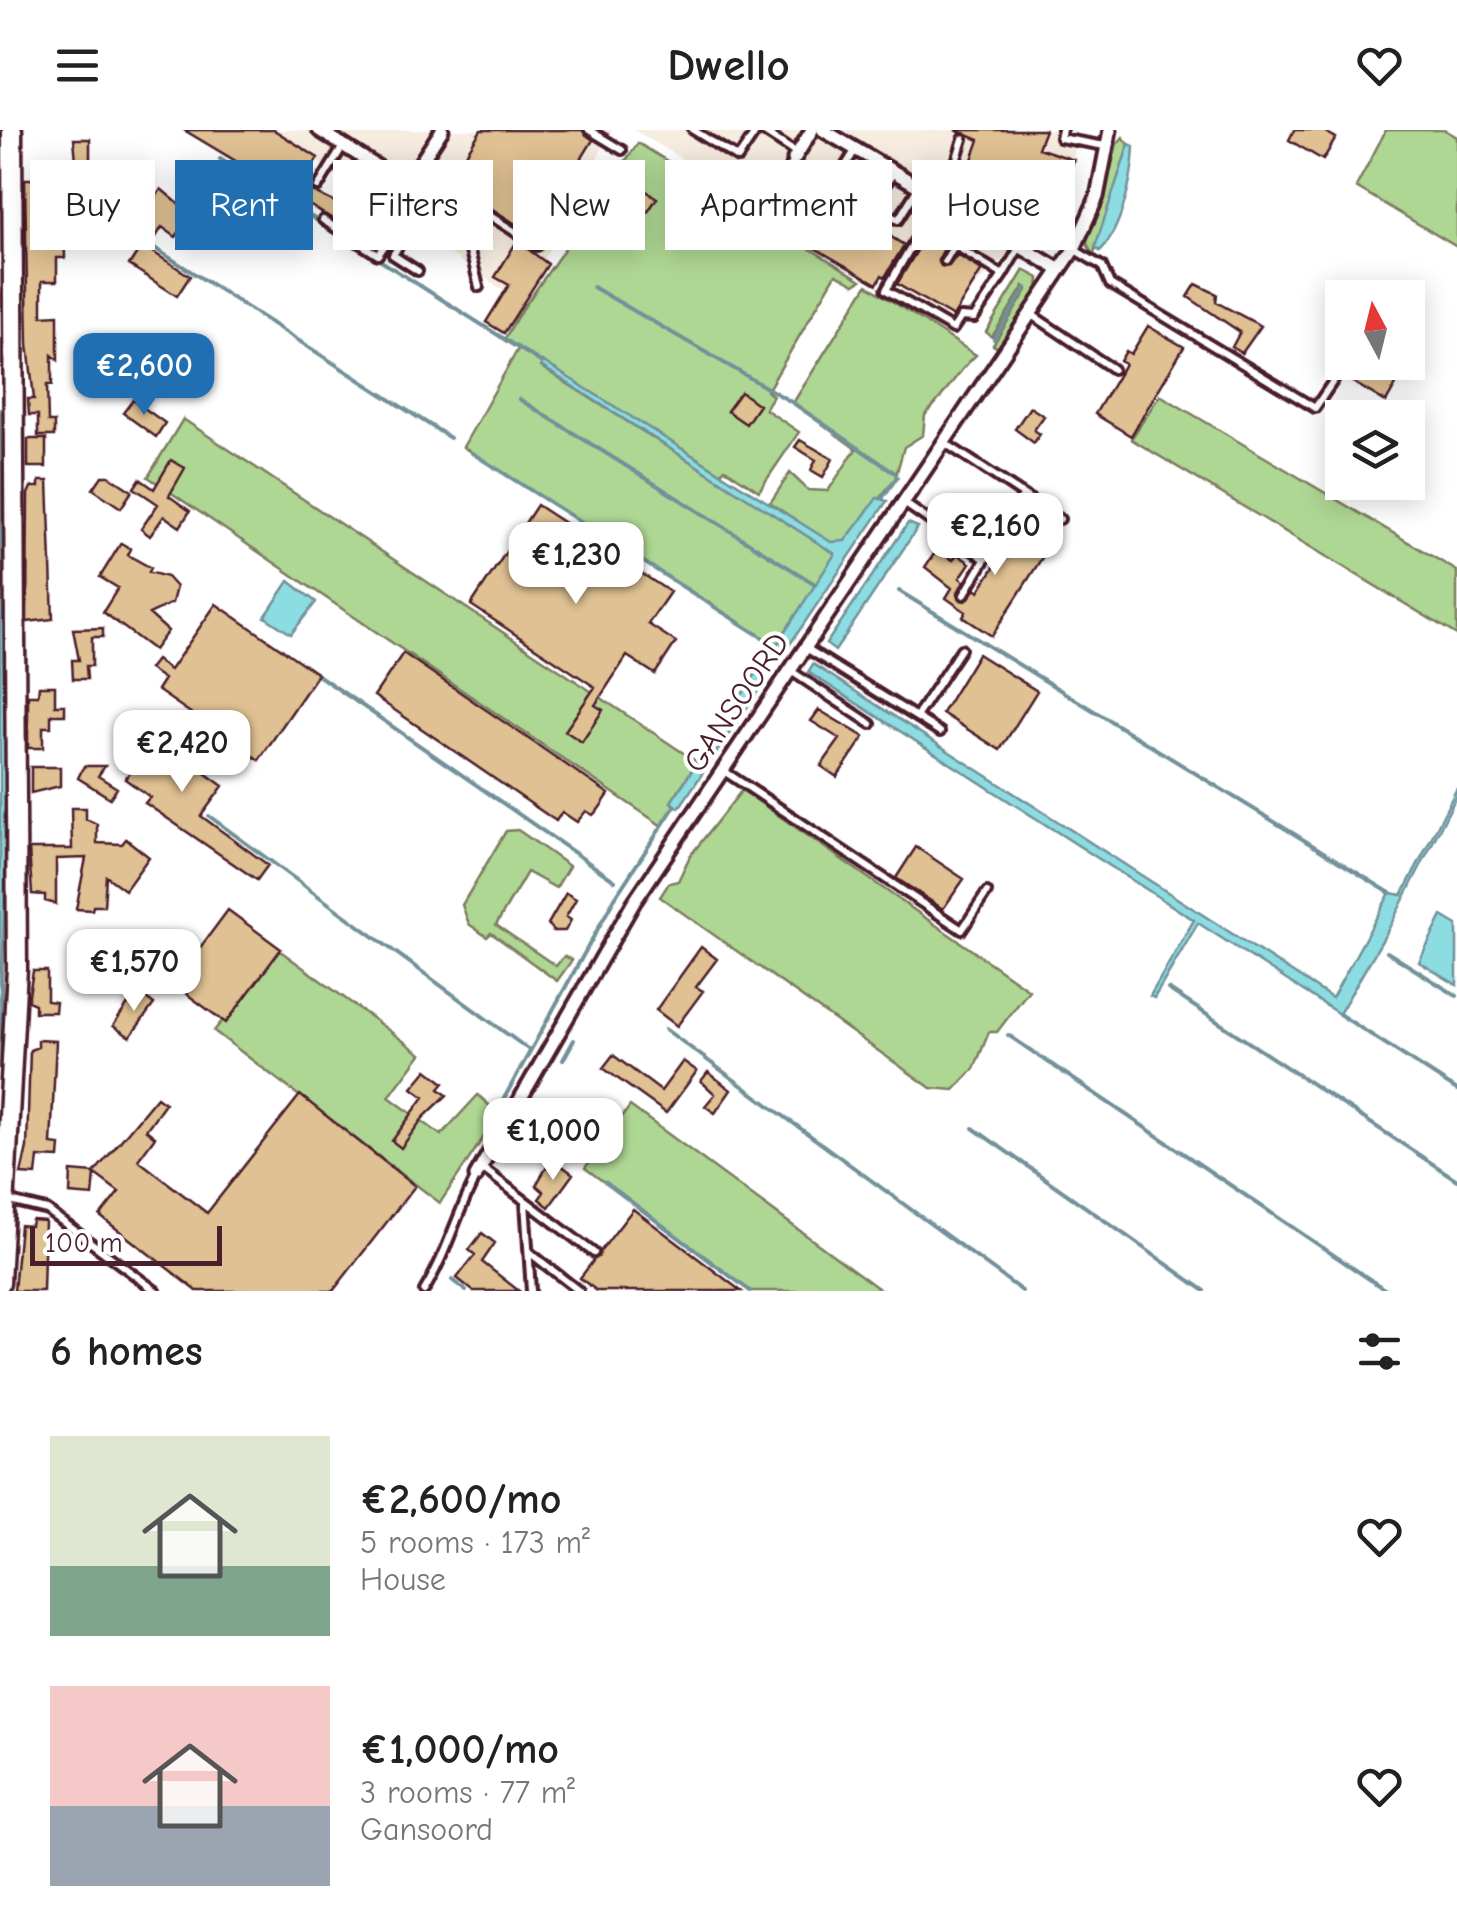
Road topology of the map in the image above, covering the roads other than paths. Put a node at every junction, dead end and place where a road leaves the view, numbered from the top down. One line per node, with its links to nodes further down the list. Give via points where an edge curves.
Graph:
1 (12, 130): 60 (street, via 17,968)
2 (319, 130): 11 (street)
3 (442, 130): 17 (street)
4 (589, 130): 15 (lane)
5 (694, 130): 6 (lane, via 738,158)
6 (759, 130): 18 (lane)
7 (812, 130): 18 (street)
8 (823, 130): 14 (street)
9 (1062, 130): 13 (lane, via 1060,138)
10 (1110, 130): 13 (street, GANSOORD)
11 (340, 139): 16 (street); 23 (lane)
12 (963, 139): 20 (lane)
13 (1108, 147): 28 (street, GANSOORD, via 1097,197)
14 (856, 149): 19 (lane); 21 (street)
15 (622, 150)
16 (369, 160)
17 (422, 160)
18 (794, 160)
19 (849, 160)
20 (956, 160)
21 (894, 172): 22 (street); 24 (lane, via 874,205 898,220)
22 (912, 182)
23 (318, 187)
24 (912, 197)
25 (323, 220): 26 (lane)
26 (333, 226)
27 (912, 245): 40 (lane, via 886,290 953,328 961,317 974,318)
28 (1075, 247)
29 (395, 250): 39 (lane, via 392,255)
30 (470, 250): 41 (lane)
31 (951, 250): 37 (lane)
32 (962, 250): 40 (lane)
33 (1018, 250): 40 (lane)
34 (1027, 250): 38 (street)
35 (1073, 250): 38 (street, GANSOORD)
36 (1075, 250): 44 (lane, via 1102,266 1110,284 1315,408)
37 (945, 261)
38 (1060, 270): 42 (street, GANSOORD)
39 (418, 271)
40 (1003, 275)
41 (479, 287)
42 (1032, 314): 43 (lane); 45 (street, GANSOORD)
43 (1113, 369)
44 (1334, 380)
45 (945, 443): 46 (lane); 47 (street, GANSOORD)
46 (1023, 496): 48 (lane); 49 (lane)
47 (904, 503): 49 (lane); 51 (street, GANSOORD)
48 (1060, 519)
49 (986, 559): 50 (lane)
50 (964, 595)
51 (806, 648): 53 (street, GANSOORD); 54 (lane)
52 (962, 649): 54 (lane)
53 (790, 671): 55 (lane); 57 (street, GANSOORD)
54 (916, 717): 56 (lane)
55 (871, 724)
56 (940, 732)
57 (723, 771): 58 (lane, via 962,930); 59 (street, GANSOORD, via 634,902)
58 (987, 892)
59 (479, 1172): 61 (lane); 66 (lane)
60 (6, 1200): 64 (street); 65 (lane, via 47,1210)
61 (525, 1201): 62 (lane); 63 (lane)
62 (527, 1251): 67 (lane); 68 (lane)
63 (594, 1253)
64 (0, 1283)
65 (156, 1291)
66 (424, 1291)
67 (531, 1291)
68 (579, 1291)

